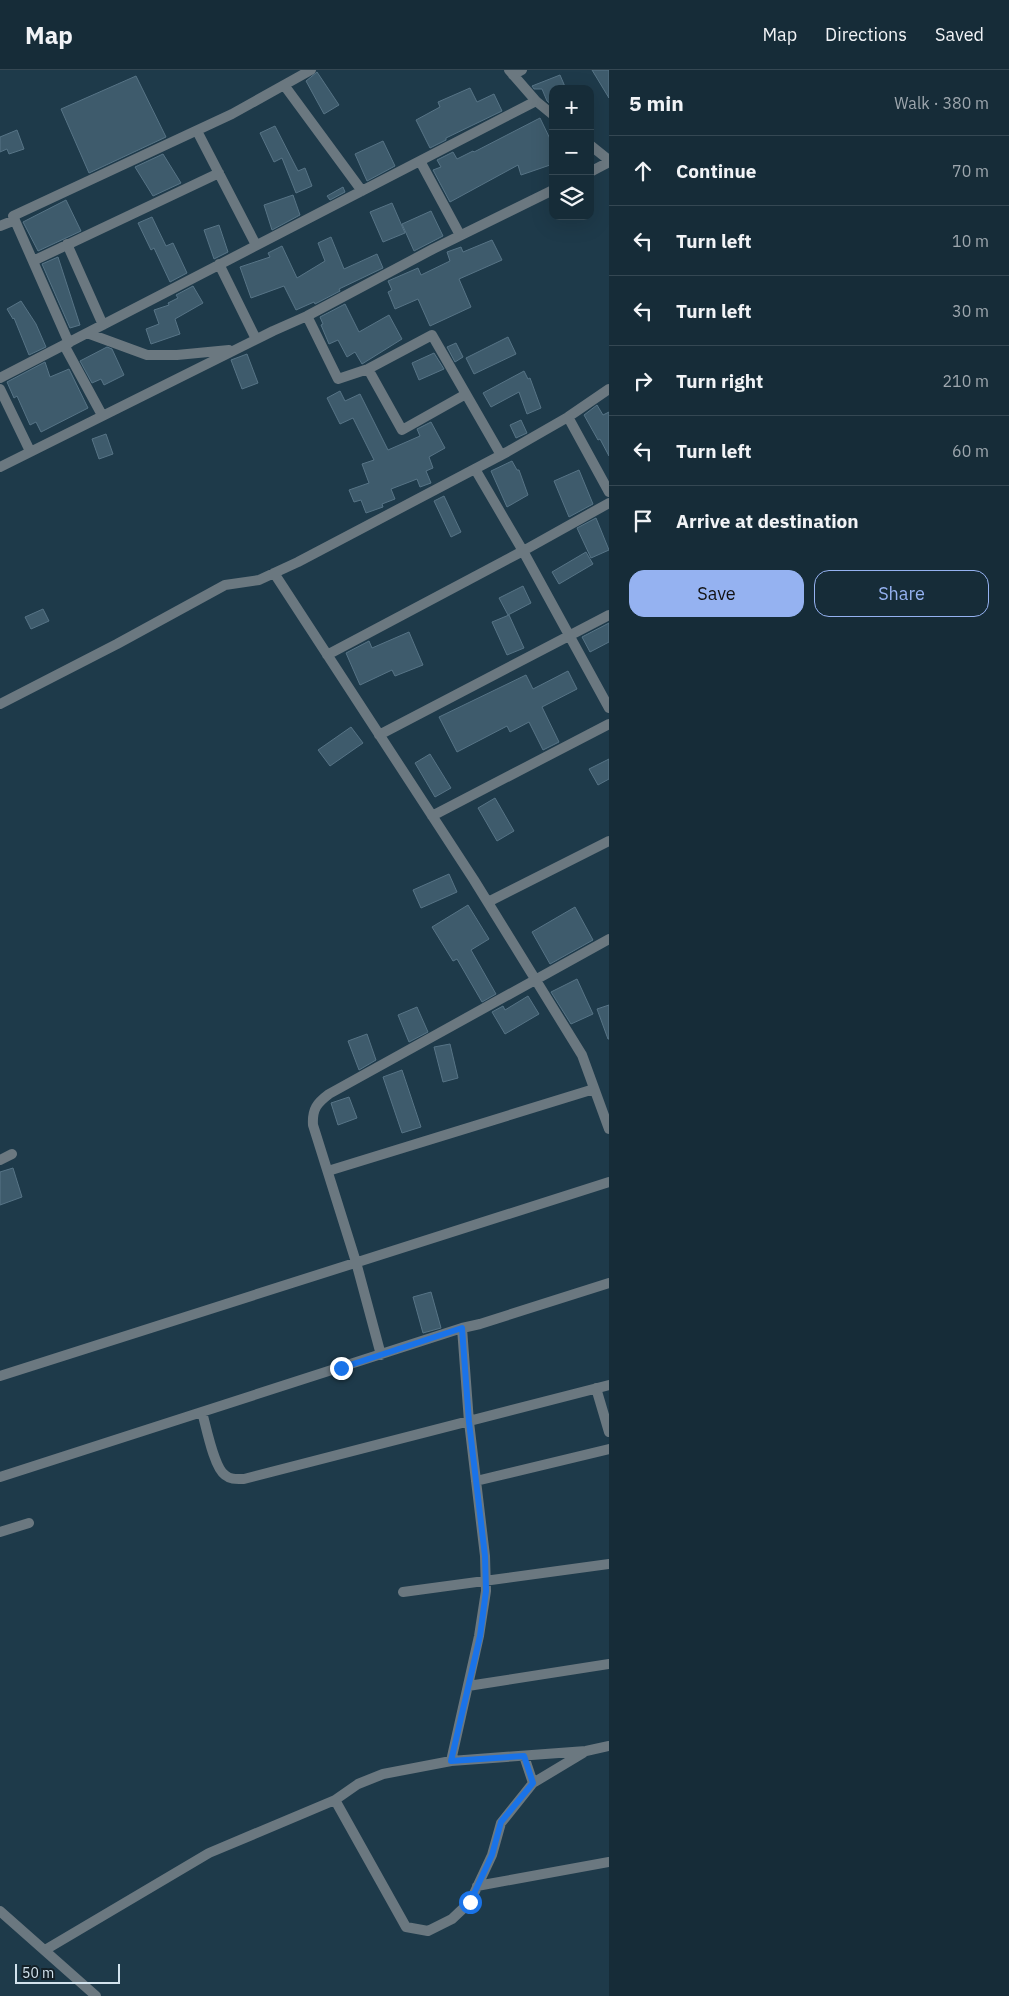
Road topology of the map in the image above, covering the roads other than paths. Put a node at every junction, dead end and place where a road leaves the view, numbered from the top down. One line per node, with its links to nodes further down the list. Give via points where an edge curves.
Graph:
1 (312, 70): 3 (street)
2 (515, 72): 4 (street)
3 (284, 85): 6 (street); 12 (street)
4 (536, 101): 5 (street); 8 (street)
5 (549, 111)
6 (197, 131): 11 (street); 14 (street, via 13,216)
7 (594, 148): 9 (street)
8 (420, 161): 12 (street); 16 (street)
9 (609, 161): 10 (street)
10 (594, 170)
11 (219, 173): 17 (street); 18 (street)
12 (362, 191): 18 (street)
13 (549, 192): 16 (street)
14 (15, 220): 15 (street); 19 (street)
15 (0, 226)
16 (460, 235): 21 (street)
17 (67, 244): 19 (street); 22 (street)
18 (256, 245): 20 (street)
19 (32, 261): 25 (street)
20 (219, 264): 22 (street); 24 (street)
21 (307, 316): 24 (street); 27 (street, via 338,379)
22 (103, 325): 23 (street)
23 (87, 333): 25 (street); 26 (street, via 147,355)
24 (256, 339): 26 (street)
25 (66, 344): 28 (street); 32 (street)
26 (236, 349): 32 (street)
27 (368, 370): 31 (street, via 432,335); 31 (street, via 402,430)
28 (0, 378)
29 (0, 389): 34 (street)
30 (609, 389): 33 (street)
31 (466, 394): 35 (street)
32 (102, 416): 34 (street)
33 (568, 417): 35 (street); 38 (street)
34 (30, 451): 36 (street)
35 (501, 455): 37 (street)
36 (0, 467)
37 (475, 469): 40 (street); 41 (street)
38 (609, 492)
39 (609, 503): 40 (street)
40 (524, 551): 43 (street); 44 (street)
41 (274, 573): 44 (street); 45 (street, via 259,580 225,585)
42 (609, 615): 43 (street)
43 (570, 636): 46 (street); 48 (street)
44 (327, 655): 48 (street)
45 (0, 704)
46 (609, 708)
47 (609, 724): 49 (street)
48 (380, 735): 49 (street)
49 (432, 816): 51 (street)
50 (609, 841): 51 (street)
51 (488, 902): 53 (street)
52 (609, 939): 53 (street)
53 (536, 980): 54 (street, via 582,1055); 58 (street, via 316,1103 313,1125)
54 (594, 1090): 55 (street); 58 (street)
55 (609, 1129)
56 (12, 1154): 57 (street)
57 (0, 1160)
58 (328, 1171): 60 (street)
59 (609, 1182): 60 (street)
60 (356, 1262): 63 (street); 64 (street)
61 (609, 1283): 62 (street)
62 (462, 1328): 63 (street); 68 (street)
63 (381, 1355): 67 (street)
64 (0, 1376)
65 (609, 1384): 66 (street)
66 (596, 1388): 68 (street); 69 (street)
67 (202, 1412): 68 (street, via 218,1466 224,1475 232,1479 244,1479); 71 (street)
68 (469, 1422): 72 (street)
69 (609, 1432)
70 (609, 1448): 72 (street)
71 (0, 1477)
72 (476, 1481): 76 (street)
73 (29, 1523): 74 (street)
74 (0, 1532)
75 (609, 1564): 76 (street)
76 (486, 1581): 77 (street); 79 (street, via 480,1636)
77 (403, 1592)
78 (609, 1664): 79 (street)
79 (468, 1686): 83 (street)
80 (609, 1746): 81 (street)
81 (586, 1751): 82 (street); 84 (street)
82 (524, 1756): 83 (street); 84 (street)
83 (451, 1761): 85 (street, via 383,1774 358,1784)
84 (533, 1783): 87 (street, via 501,1822 492,1855)
85 (335, 1800): 87 (street, via 406,1927 428,1931 452,1919 470,1902); 89 (street, via 209,1853)
86 (609, 1862): 87 (street)
87 (477, 1886)
88 (0, 1911): 89 (street)
89 (45, 1950): 90 (street)
90 (96, 1996)

